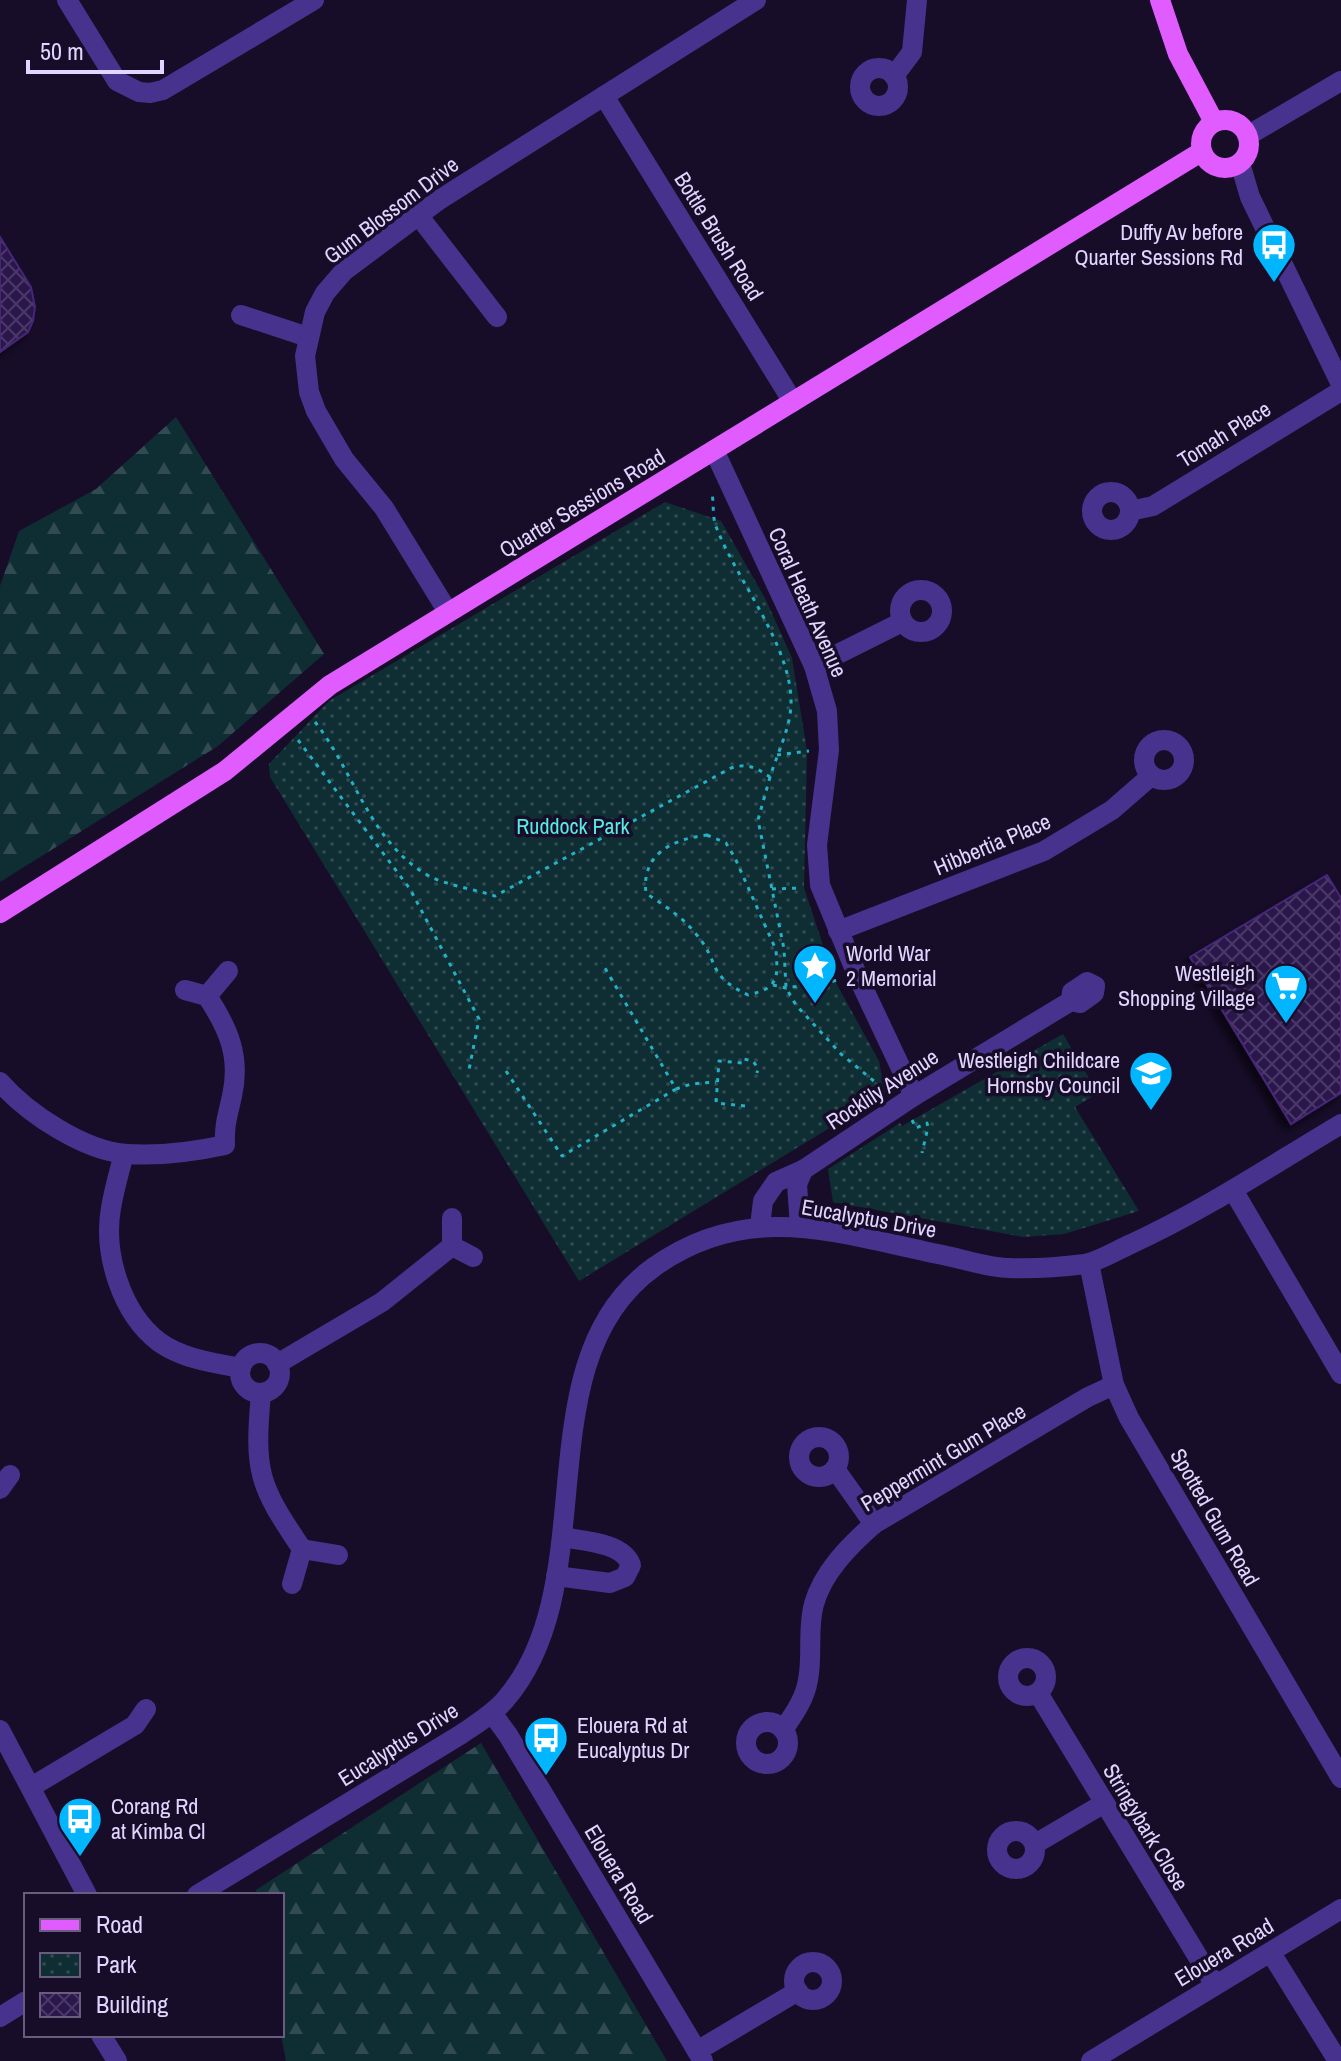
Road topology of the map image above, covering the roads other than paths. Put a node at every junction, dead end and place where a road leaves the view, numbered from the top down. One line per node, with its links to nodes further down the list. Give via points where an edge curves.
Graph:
1 (67, 0): 2 (street, via 117,81 150,93)
2 (314, 0)
3 (756, 0): 8 (street, Gum Blossom Drive)
4 (917, 0): 6 (street, via 912,52)
5 (1160, 0): 9 (main road, via 1178,54)
6 (894, 76)
7 (1341, 81): 10 (street)
8 (604, 96): 13 (street, Gum Blossom Drive); 19 (street, Bottle Brush Road)
9 (1214, 122): 10 (main road, via 1230,120); 11 (main road, via 1201,138)
10 (1247, 136): 12 (main road, via 1248,151)
11 (1201, 152): 12 (main road, via 1218,168); 19 (main road, Quarter Sessions Road)
12 (1240, 163): 17 (street, via 1250,197)
13 (418, 215): 15 (street); 16 (street, Gum Blossom Drive, via 344,271 325,293)
14 (241, 315): 16 (street)
15 (497, 317)
16 (308, 337): 22 (street, Gum Blossom Drive, via 306,373 316,411)
17 (1341, 384)
18 (1341, 391): 21 (street, Tomah Place, via 1153,506)
19 (793, 402): 20 (main road, Quarter Sessions Road)
20 (714, 450): 22 (main road, Quarter Sessions Road); 24 (street, Coral Heath Avenue)
21 (1130, 511)
22 (448, 612): 26 (main road, Quarter Sessions Road, via 330,685 200,788)
23 (902, 622): 24 (street)
24 (814, 666): 27 (street, Coral Heath Avenue, via 827,711 829,750 817,845 820,885)
25 (1151, 776): 27 (street, Hibbertia Place, via 1112,810 1044,851)
26 (0, 913)
27 (838, 931): 33 (street, Coral Heath Avenue)
28 (228, 971): 30 (street)
29 (185, 990): 30 (street)
30 (207, 996): 35 (street, via 236,1056 225,1145)
31 (1071, 1001): 33 (street, Rocklily Avenue)
32 (0, 1082): 35 (street, via 42,1121)
33 (908, 1100): 36 (street, Rocklily Avenue)
34 (1341, 1124): 37 (street, Eucalyptus Drive)
35 (124, 1154): 45 (street, via 110,1210 120,1288 158,1341 205,1362)
36 (803, 1170): 39 (street, Rocklily Avenue, via 766,1192); 40 (street, via 797,1184)
37 (1233, 1190): 43 (street, Eucalyptus Drive); 46 (street)
38 (452, 1218): 41 (street)
39 (760, 1226): 40 (street, Eucalyptus Drive); 51 (street, Eucalyptus Drive, via 710,1236 652,1268 606,1320 583,1375)
40 (800, 1227): 43 (street, Eucalyptus Drive, via 1007,1269)
41 (452, 1246): 42 (street); 44 (street, via 403,1288)
42 (473, 1257)
43 (1089, 1263): 47 (street, Spotted Gum Road)
44 (277, 1364): 45 (street, via 269,1355 257,1354); 48 (street, via 277,1383)
45 (241, 1368): 48 (street, via 242,1383)
46 (1341, 1374)
47 (1114, 1385): 50 (street, Peppermint Gum Place); 61 (street, Spotted Gum Road)
48 (261, 1393): 52 (street, via 261,1477)
49 (835, 1469): 50 (street)
50 (874, 1524): 60 (street, Peppermint Gum Place, via 822,1583 811,1617 804,1697)
51 (562, 1537): 54 (street, Eucalyptus Drive); 54 (street, via 614,1548 631,1565 625,1577 610,1583)
52 (302, 1549): 53 (street); 55 (street)
53 (338, 1555)
54 (556, 1576): 58 (street, Eucalyptus Drive, via 541,1643 519,1683)
55 (292, 1584)
56 (1038, 1693): 63 (street, Stringybark Close)
57 (146, 1709): 62 (street, via 135,1725)
58 (492, 1713): 66 (street, Eucalyptus Drive); 74 (street, Elouera Road)
59 (0, 1730): 62 (street)
60 (783, 1730)
61 (1341, 1778)
62 (31, 1787): 65 (street)
63 (1103, 1804): 64 (street); 69 (street, Stringybark Close)
64 (1035, 1844)
65 (86, 1893)
66 (200, 1893)
67 (1341, 1909): 68 (street, Elouera Road)
68 (1271, 1953): 69 (street, Elouera Road); 77 (street)
69 (1215, 1985): 75 (street, Elouera Road)
70 (798, 1991): 74 (street)
71 (24, 2002): 72 (street)
72 (0, 2017)
73 (102, 2037): 76 (street)
74 (700, 2056)
75 (1103, 2058)
76 (117, 2061)
77 (1338, 2061)

